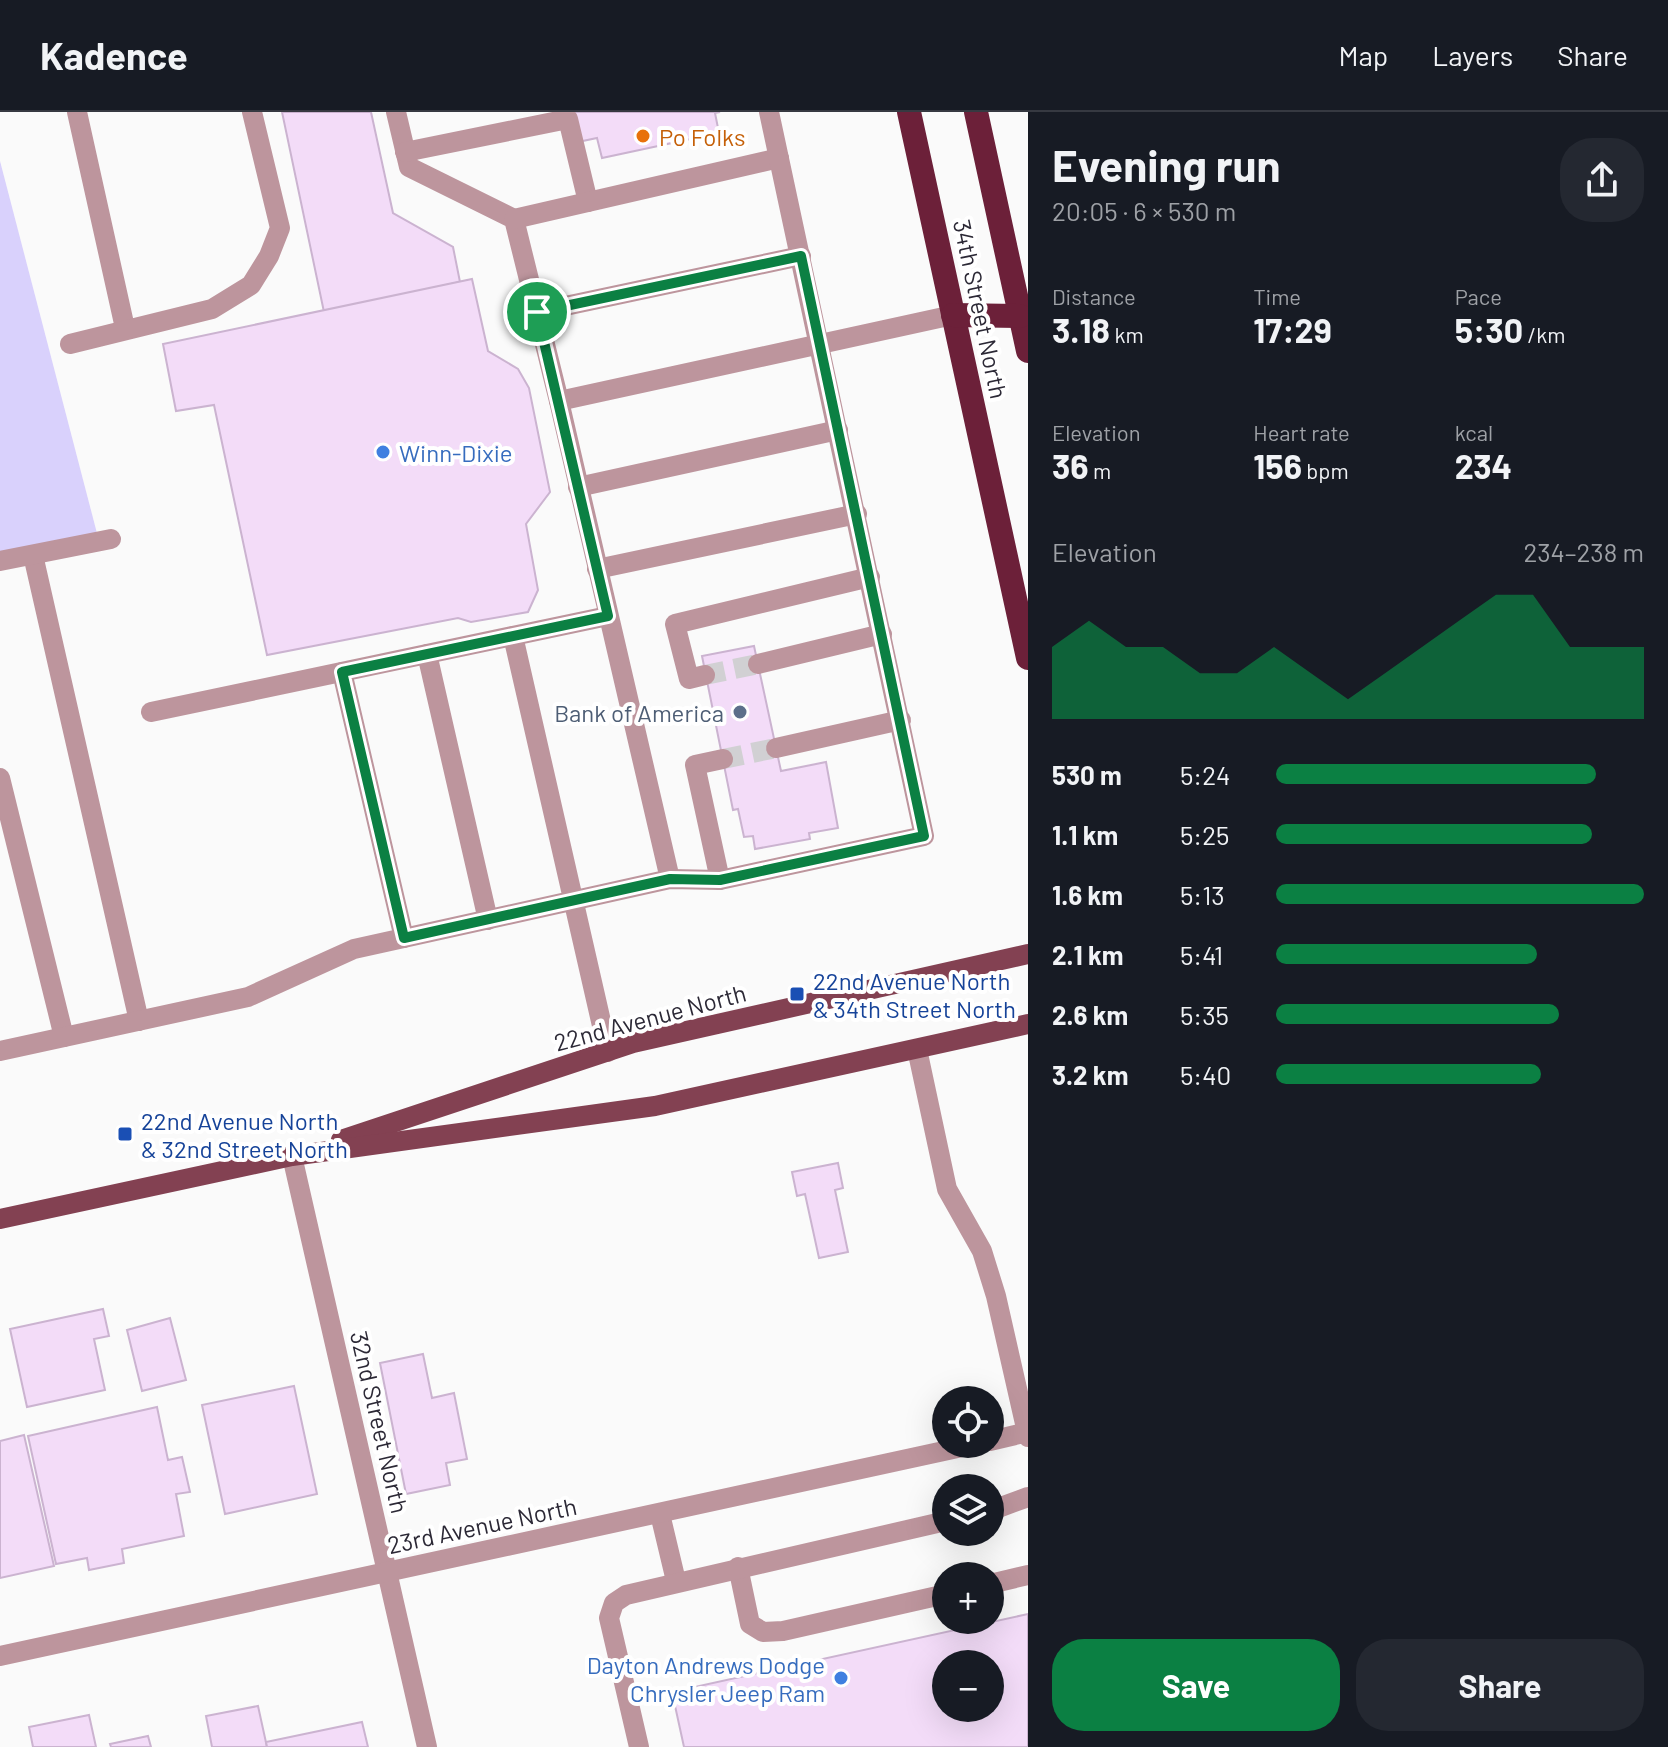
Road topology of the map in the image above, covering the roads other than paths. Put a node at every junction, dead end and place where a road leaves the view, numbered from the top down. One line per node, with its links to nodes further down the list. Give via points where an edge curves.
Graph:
1 (77, 112): 15 (street)
2 (252, 112): 15 (street, via 280,228 269,256 251,285 212,309)
3 (396, 112): 7 (street)
4 (769, 112): 8 (street)
5 (909, 112): 13 (highway, 34th Street North)
6 (976, 112): 14 (highway, 34th Street North)
7 (405, 152): 9 (street, via 568,119); 10 (street, via 409,167)
8 (779, 158): 9 (street); 11 (street)
9 (588, 202): 10 (street)
10 (514, 219): 12 (street)
11 (801, 256): 12 (street); 17 (street)
12 (537, 312): 19 (street)
13 (953, 315): 14 (highway); 17 (street); 32 (highway, 34th Street North)
14 (1024, 315): 18 (highway, 34th Street North)
15 (125, 328): 16 (street)
16 (70, 344)
17 (820, 344): 19 (street); 20 (street)
18 (1028, 351)
19 (559, 401): 21 (street)
20 (838, 430): 21 (street); 22 (street)
21 (578, 487): 26 (street)
22 (857, 514): 26 (street); 27 (street)
23 (111, 539): 24 (street)
24 (33, 555): 25 (street); 47 (street)
25 (0, 561)
26 (597, 569): 28 (street)
27 (870, 577): 29 (street); 35 (street, via 675,624 689,679)
28 (608, 616): 30 (street); 41 (street)
29 (882, 634): 33 (street); 37 (street)
30 (513, 636): 31 (street); 43 (street)
31 (427, 654): 34 (street); 44 (street)
32 (1028, 658)
33 (758, 664)
34 (342, 672): 36 (street); 45 (street)
35 (705, 675)
36 (151, 712)
37 (901, 720): 38 (street); 42 (street, via 924,836)
38 (776, 748)
39 (723, 759): 42 (street, via 695,765)
40 (0, 778): 49 (street)
41 (670, 879): 42 (street); 43 (street)
42 (720, 880)
43 (575, 900): 44 (street); 52 (street)
44 (488, 920): 45 (street)
45 (404, 938): 47 (street, via 354,949 248,997)
46 (1028, 954): 52 (main road, 22nd Avenue North)
47 (139, 1021): 49 (street)
48 (1028, 1024): 50 (main road, 22nd Avenue North)
49 (64, 1037): 51 (street)
50 (917, 1049): 53 (main road, 22nd Avenue North, via 655,1106); 55 (street, via 947,1189 982,1251)
51 (0, 1051)
52 (608, 1052): 53 (main road, 22nd Avenue North)
53 (292, 1156): 54 (main road, 22nd Avenue North); 63 (street, 32nd Street North)
54 (0, 1219)
55 (1028, 1434): 56 (street)
56 (1004, 1438)
57 (932, 1454): 60 (street, 23rd Avenue North)
58 (1028, 1497): 59 (street)
59 (1004, 1507)
60 (660, 1514): 63 (street, 23rd Avenue North); 65 (street)
61 (932, 1524): 62 (street)
62 (743, 1566): 65 (street); 67 (street, via 750,1624 763,1632)
63 (387, 1571): 68 (street, 23rd Avenue North); 69 (street, 32nd Street North)
64 (1028, 1575): 66 (street)
65 (676, 1581): 70 (street, via 626,1595 614,1603 609,1618)
66 (1004, 1581)
67 (932, 1597)
68 (0, 1656)
69 (427, 1747)
70 (639, 1747)

